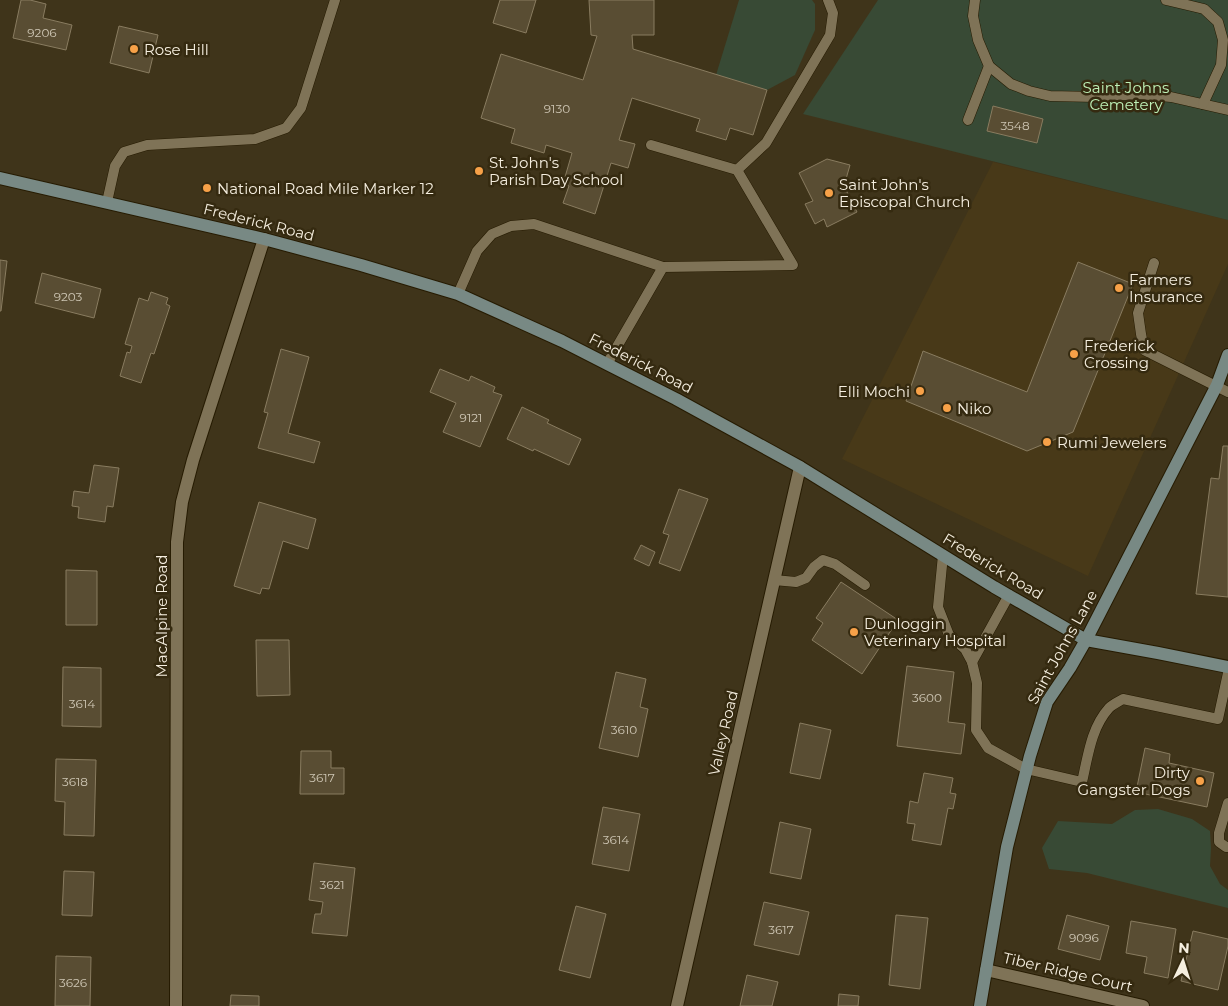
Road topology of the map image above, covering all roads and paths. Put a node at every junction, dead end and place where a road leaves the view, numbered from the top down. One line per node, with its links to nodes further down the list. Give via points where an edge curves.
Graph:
1 (335, 0): 12 (lane, via 301,108 286,128 255,138 147,145 124,152 115,166)
2 (828, 0): 10 (lane, via 833,13 830,35 766,143)
3 (974, 0): 5 (lane, via 973,16 978,40)
4 (1166, 0): 6 (lane, via 1204,9 1218,22 1223,40 1221,65)
5 (989, 66): 6 (lane, via 1011,84 1050,96 1096,98 1138,94); 8 (lane)
6 (1204, 104): 7 (lane)
7 (1228, 110)
8 (968, 120)
9 (651, 145): 10 (lane)
10 (737, 170): 15 (lane, via 792,265)
11 (0, 178): 12 (main road, Frederick Road)
12 (107, 202): 13 (main road, Frederick Road)
13 (264, 239): 16 (main road, Frederick Road); 33 (street, MacAlpine Road, via 193,460 182,502 177,542)
14 (1154, 263): 19 (lane, via 1138,313 1144,350)
15 (663, 267): 16 (lane, via 534,224 511,226 492,234 477,251); 18 (lane)
16 (458, 294): 18 (main road, Frederick Road)
17 (1228, 355): 19 (main road, Saint Johns Lane)
18 (607, 364): 20 (main road, Frederick Road)
19 (1223, 388): 25 (main road, Saint Johns Lane)
20 (800, 467): 21 (main road, Frederick Road); 22 (street, Valley Road)
21 (943, 555): 24 (main road, Frederick Road); 26 (lane, via 938,607 950,634 965,649)
22 (774, 580): 23 (lane, via 796,582 806,578 823,560 835,564); 34 (street, Valley Road)
23 (865, 585)
24 (1009, 596): 25 (main road, Frederick Road); 26 (lane)
25 (1086, 640): 27 (main road, Frederick Road); 29 (main road, Saint Johns Lane, via 1047,702)
26 (972, 662): 29 (lane, via 977,683 976,730 988,748)
27 (1228, 667)
28 (1228, 673): 29 (lane, via 1218,719 1123,699 1110,706 1099,722 1090,744 1082,782)
29 (1026, 769): 32 (main road, Saint Johns Lane, via 1007,847)
30 (1228, 803): 31 (lane, via 1219,842)
31 (1228, 847)
32 (986, 970): 35 (main road, Saint Johns Lane); 36 (street, Tiber Ridge Court)
33 (176, 1006)
34 (677, 1006)
35 (980, 1006)
36 (1143, 1006)

